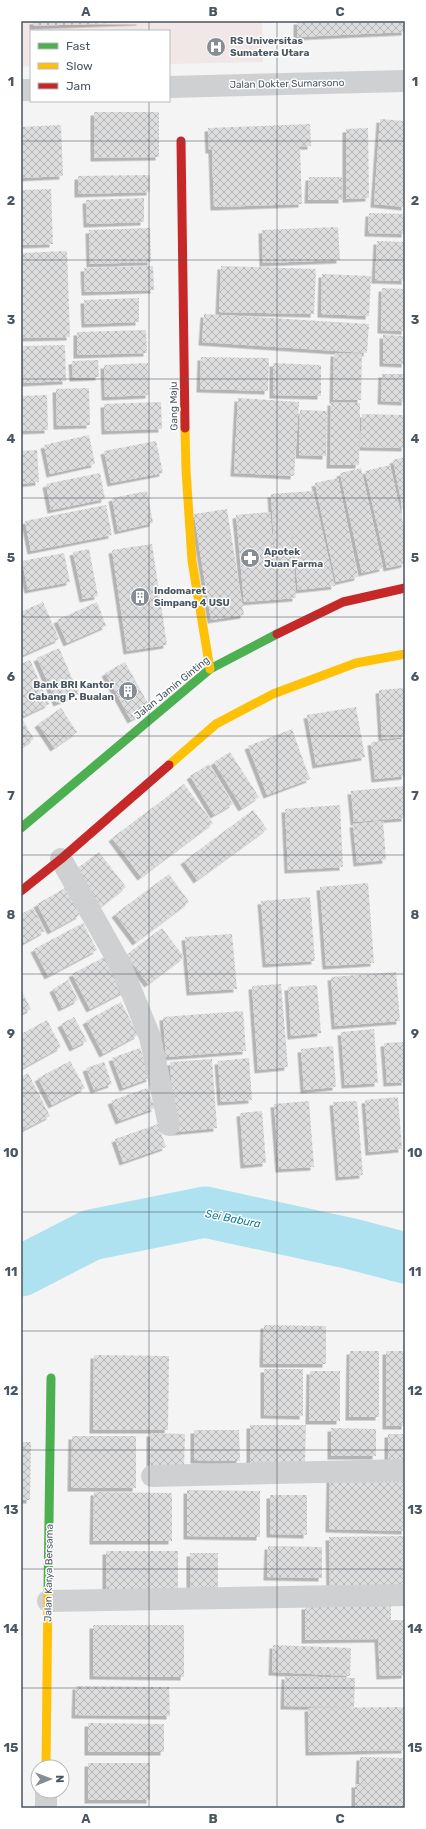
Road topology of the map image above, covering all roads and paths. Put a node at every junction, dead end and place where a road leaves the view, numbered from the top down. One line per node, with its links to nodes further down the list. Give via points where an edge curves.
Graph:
1 (405, 81): 2 (street, Jalan Dokter Sumarsono)
2 (170, 87)
3 (181, 141): 6 (main road, Gang Maju, via 187,478 192,561)
4 (405, 588): 6 (main road, Jalan Jamin Ginting, via 343,602)
5 (405, 654): 8 (main road, via 356,663 273,694 216,724)
6 (210, 669): 7 (main road, Jalan Jamin Ginting)
7 (21, 828)
8 (61, 859): 9 (main road); 10 (street, via 121,966 150,1037)
9 (21, 891)
10 (169, 1125)
11 (51, 1378): 15 (main road, Jalan Karya Bersama)
12 (405, 1470): 13 (street)
13 (152, 1476)
14 (405, 1595): 15 (street)
15 (48, 1600): 16 (main road, Jalan Karya Bersama)
16 (46, 1759)

